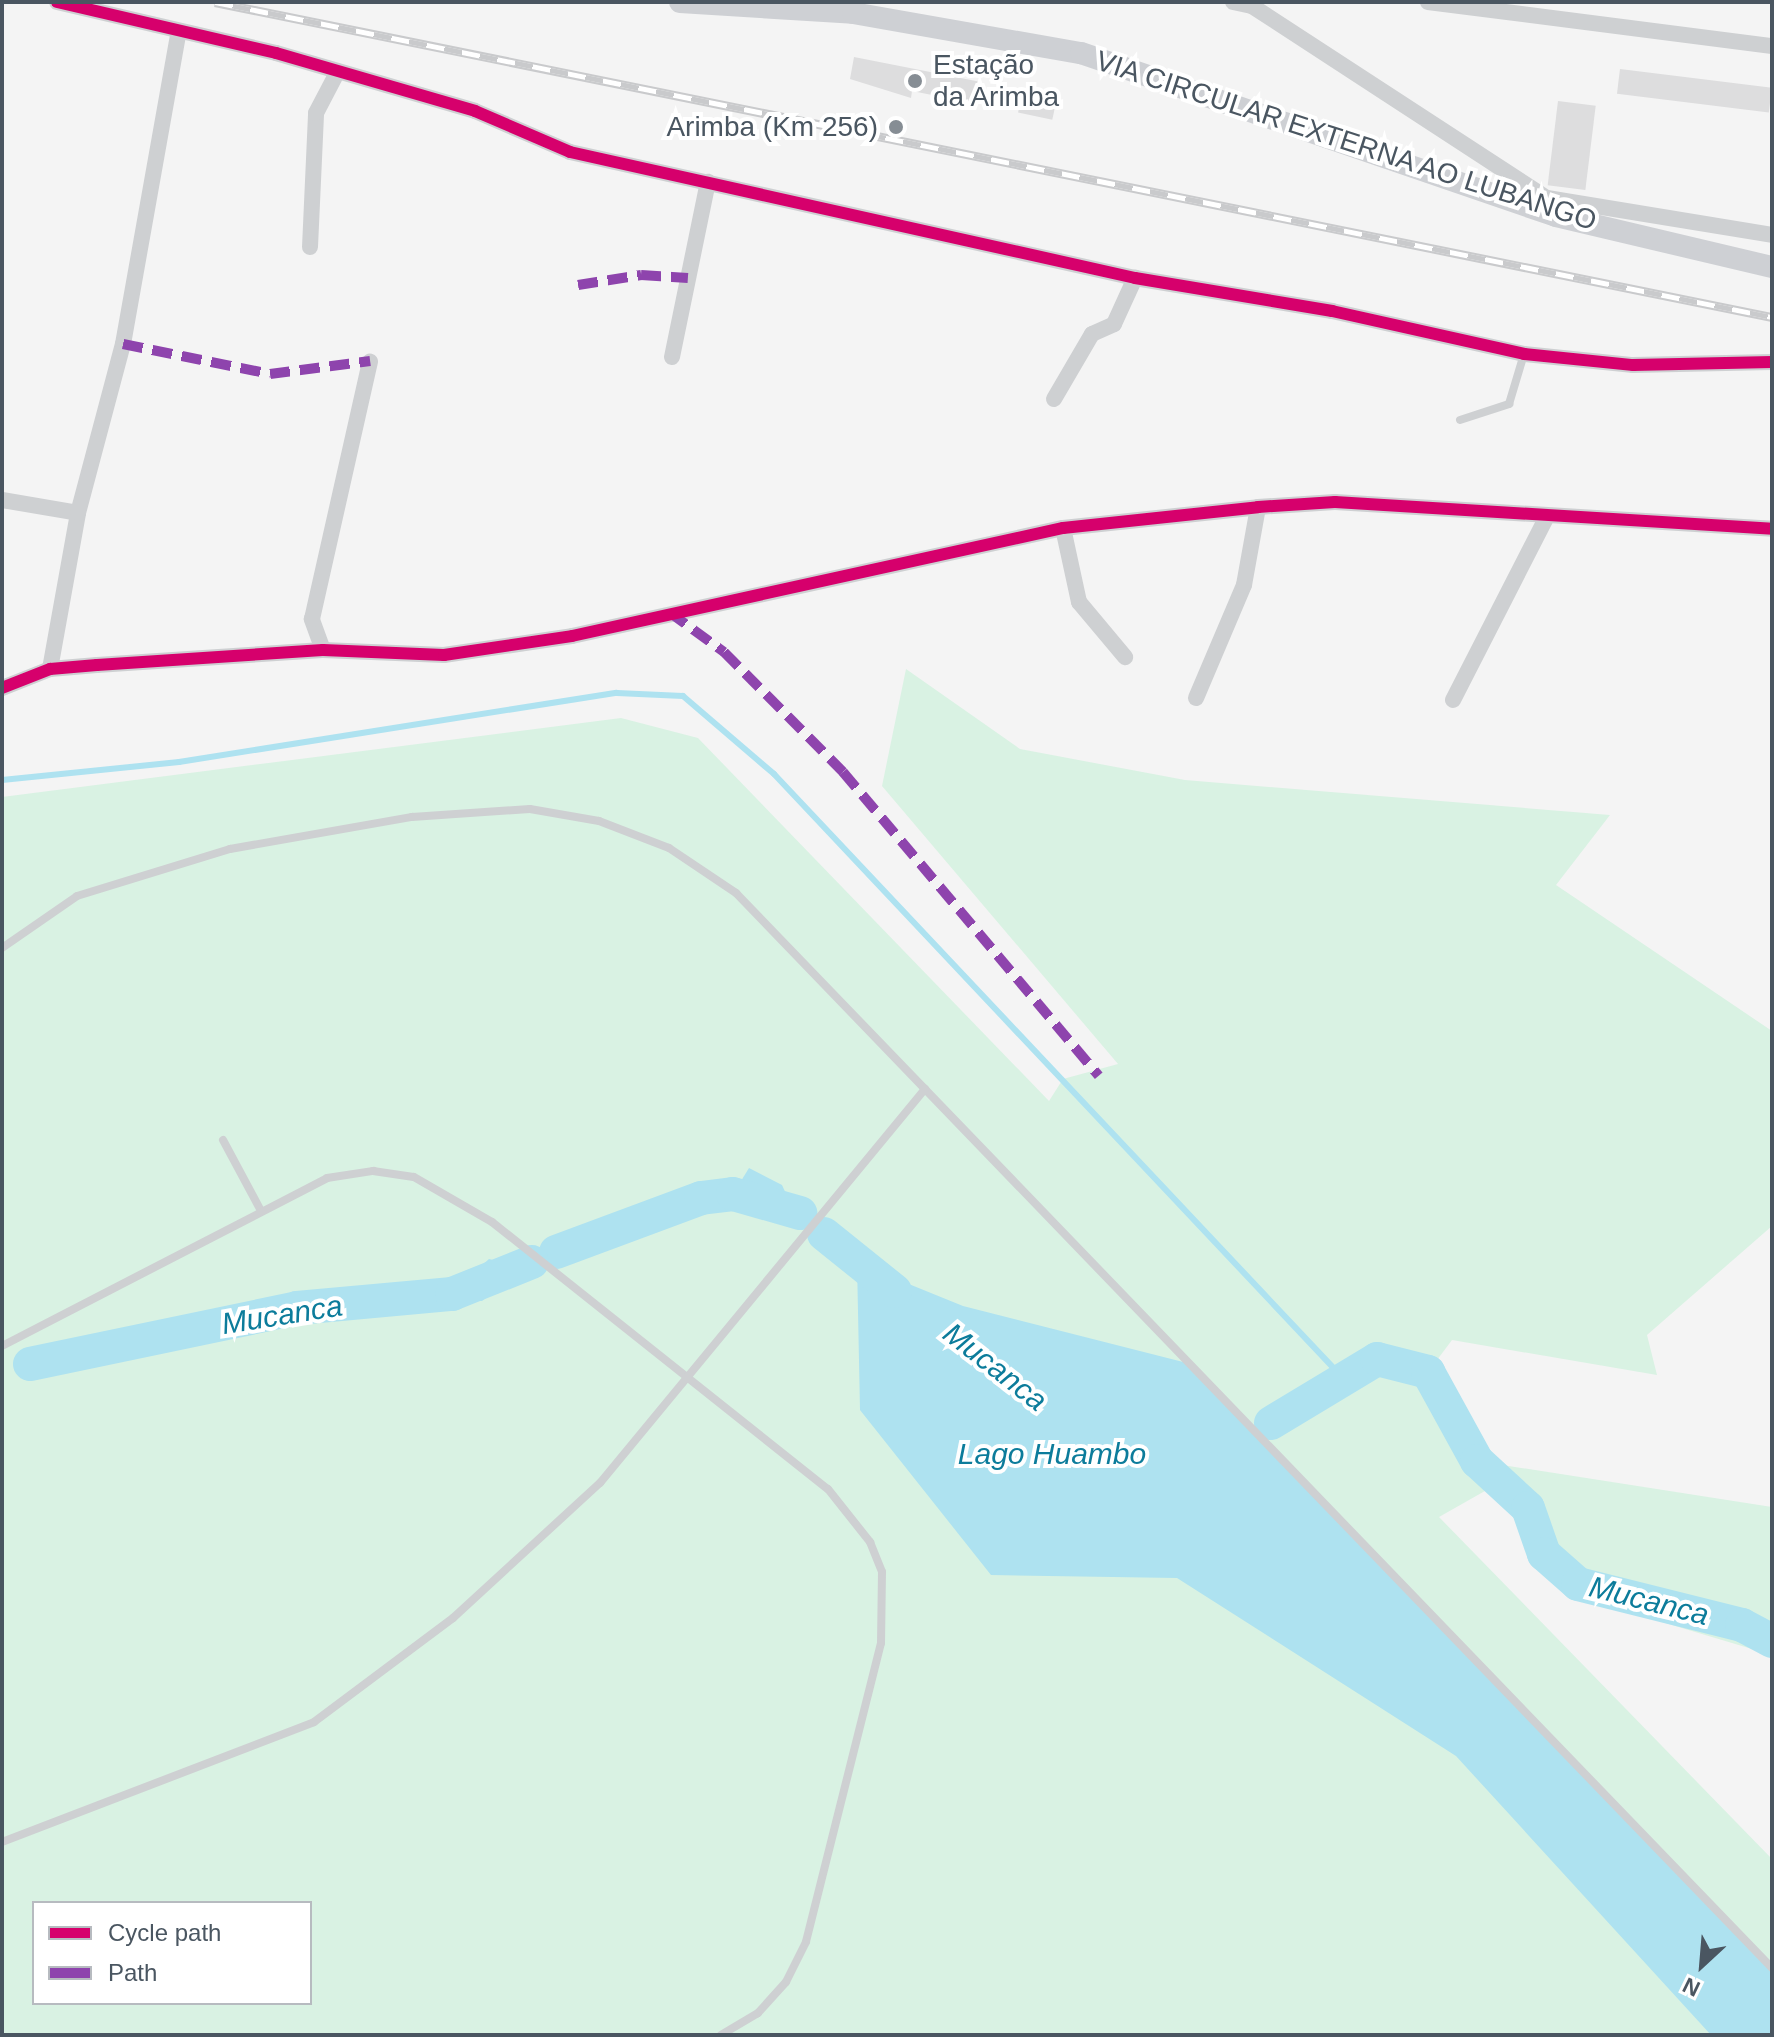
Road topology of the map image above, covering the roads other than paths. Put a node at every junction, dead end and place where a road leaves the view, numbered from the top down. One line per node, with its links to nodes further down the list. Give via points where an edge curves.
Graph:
1 (57, 2): 8 (street)
2 (680, 2): 7 (main road, VIA CIRCULAR EXTERNA AO LUBANGO)
3 (1233, 2): 5 (street)
4 (1428, 2): 6 (street)
5 (1252, 4): 12 (street, via 1547,198)
6 (1494, 6): 9 (street)
7 (823, 7): 14 (main road, VIA CIRCULAR EXTERNA AO LUBANGO, via 1081,53 1556,216)
8 (178, 35): 10 (street); 24 (street, via 123,344)
9 (1772, 46)
10 (338, 71): 11 (street, via 475,111 570,152); 13 (street, via 316,113)
11 (708, 182): 15 (street); 17 (street)
12 (1772, 235)
13 (310, 247)
14 (1772, 267)
15 (1135, 278): 16 (street, via 1332,311); 20 (street, via 1114,324 1092,334)
16 (1524, 354): 19 (street, via 1633,365); 21 (lane, via 1509,404)
17 (672, 357)
18 (370, 361): 28 (street, via 312,619)
19 (1772, 362)
20 (1054, 399)
21 (1460, 420)
22 (2, 500): 24 (street)
23 (1258, 507): 25 (street, via 1335,502); 26 (street); 32 (street, via 1244,585)
24 (78, 513): 30 (street)
25 (1546, 518): 27 (street); 33 (street)
26 (1063, 528): 28 (street, via 572,636 444,655); 29 (street, via 1079,602)
27 (1772, 529)
28 (323, 650): 30 (street)
29 (1125, 657)
30 (50, 669): 31 (street)
31 (2, 688)
32 (1196, 698)
33 (1453, 700)
34 (2, 948): 35 (lane, via 77,896 230,849 412,817 530,809 599,821 669,848 736,893)
35 (925, 1089): 39 (lane); 41 (lane)
36 (223, 1140): 37 (lane)
37 (261, 1211): 38 (lane); 39 (lane, via 327,1178 373,1171 414,1177 492,1222)
38 (2, 1346)
39 (691, 1380): 40 (lane, via 600,1483 453,1618 314,1722); 42 (lane, via 852,1515 882,1572 884,1607 806,1942 786,1982 758,2013)
40 (2, 1842)
41 (1772, 1968)
42 (721, 2035)

